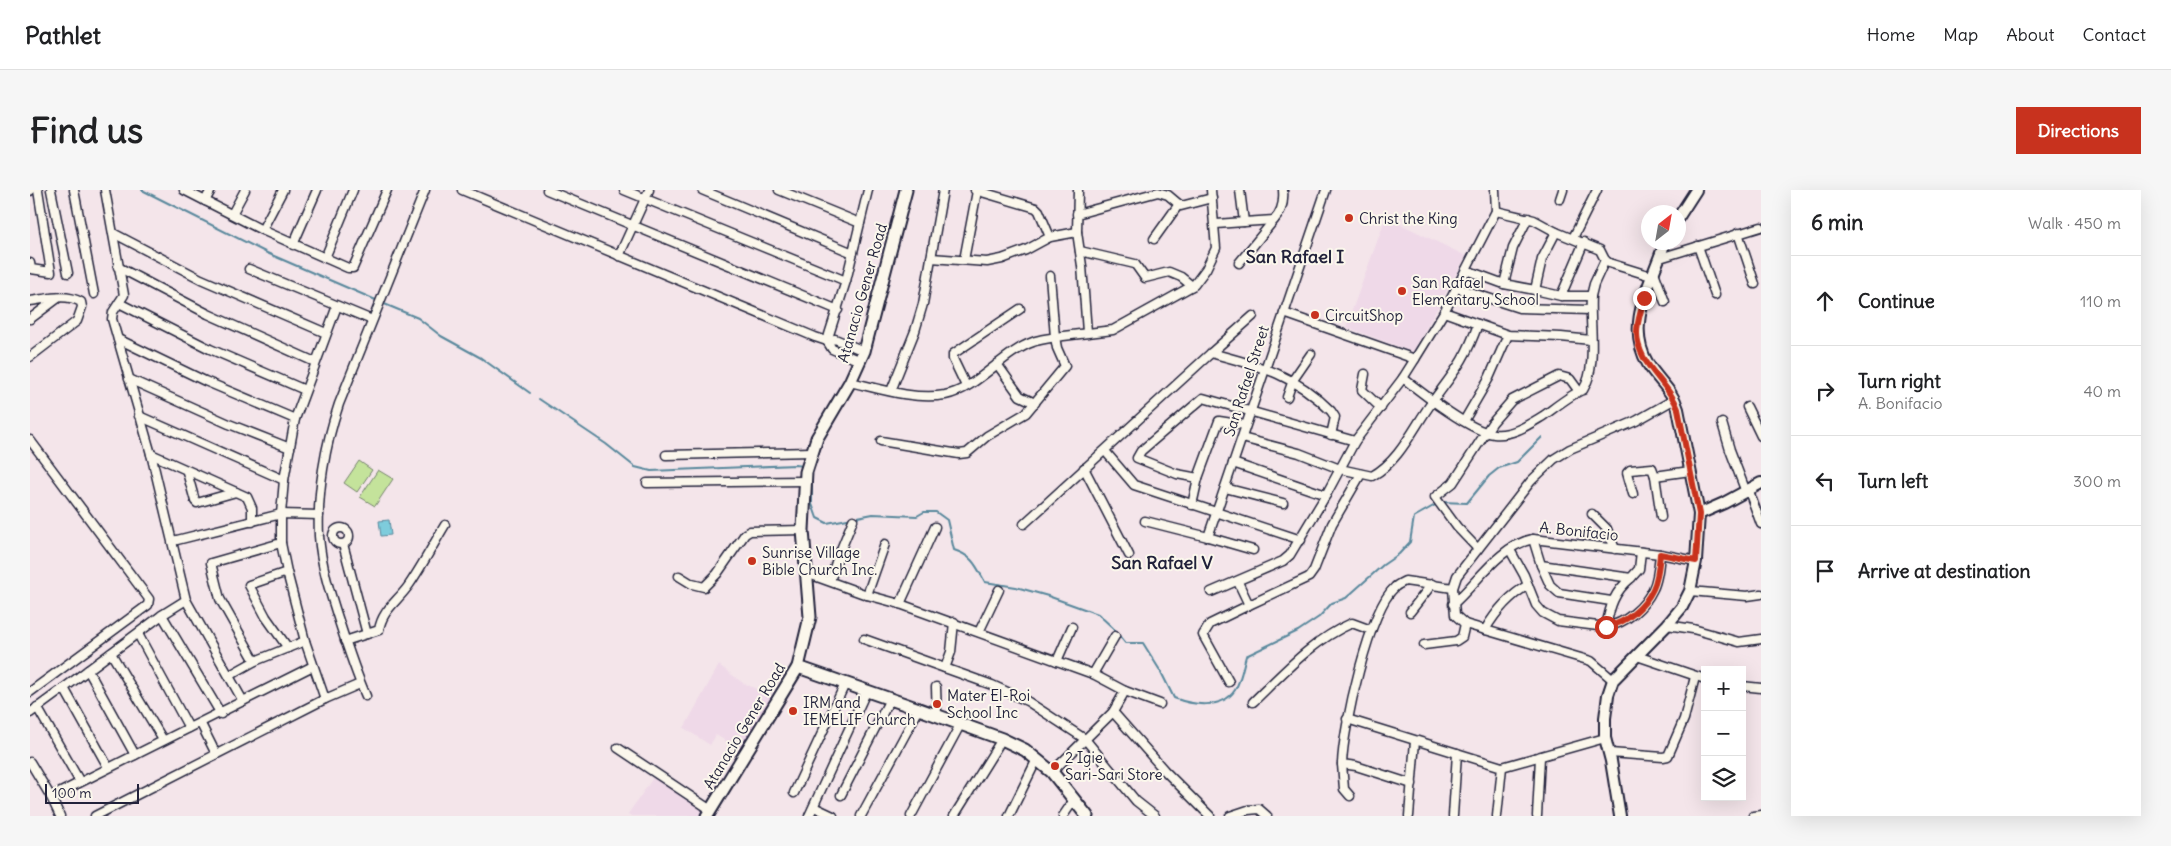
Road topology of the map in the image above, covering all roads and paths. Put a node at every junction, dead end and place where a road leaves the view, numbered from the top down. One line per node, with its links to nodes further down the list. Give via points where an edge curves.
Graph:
1 (38, 190): 68 (street, via 51,272 31,269)
2 (51, 190): 73 (street)
3 (74, 190): 82 (street)
4 (105, 190): 51 (street)
5 (184, 190): 35 (street)
6 (210, 190): 35 (street)
7 (245, 190): 39 (street)
8 (282, 190): 48 (street)
9 (317, 190): 57 (street)
10 (353, 190): 63 (street)
11 (386, 190): 63 (street, via 353,268)
12 (425, 190): 98 (street)
13 (464, 190): 62 (street)
14 (547, 190): 46 (street)
15 (624, 190): 33 (street)
16 (649, 190): 33 (street)
17 (702, 190): 61 (street)
18 (779, 190): 44 (street)
19 (858, 190): 30 (street)
20 (906, 190): 109 (main road, Atanacio Gener Road)
21 (944, 190): 64 (street)
22 (976, 190): 53 (street, via 1036,208); 66 (street)
23 (1078, 190): 40 (street)
24 (1240, 190): 43 (street)
25 (1283, 190): 42 (street, via 1282,206)
26 (1326, 190): 95 (street, San Rafael Street)
27 (1563, 190): 34 (street)
28 (1696, 190): 37 (street)
29 (1499, 191): 38 (street)
30 (867, 192): 44 (street)
31 (1594, 192): 54 (street)
32 (1212, 194): 36 (street, via 1186,206); 45 (street)
33 (645, 199): 46 (street); 76 (street)
34 (1560, 199)
35 (204, 201): 39 (street)
36 (1178, 204): 40 (street, via 1168,195 1158,192); 55 (street)
37 (1686, 206)
38 (1496, 211): 41 (street); 72 (street)
39 (232, 214): 48 (street)
40 (1077, 214): 49 (street)
41 (1528, 218): 50 (street); 77 (street, via 1513,248)
42 (1274, 220): 43 (street); 69 (street)
43 (1244, 222): 45 (street)
44 (860, 223): 61 (street)
45 (1216, 224): 79 (street, via 1216,248 1206,269)
46 (632, 226): 62 (street); 92 (street)
47 (1761, 227): 52 (street)
48 (262, 230): 57 (street)
49 (1077, 232): 53 (street); 60 (street)
50 (1556, 232): 54 (street); 81 (street, via 1542,259)
51 (113, 233): 70 (street); 101 (street, via 201,280)
52 (1738, 233): 58 (street); 78 (street)
53 (1050, 237): 66 (street, via 1002,259 987,262)
54 (1573, 238): 56 (street)
55 (1154, 239)
56 (1584, 242): 67 (street, via 1600,250); 84 (street)
57 (293, 245): 63 (street)
58 (1698, 246): 65 (street); 83 (street)
59 (1662, 250): 65 (street)
60 (1080, 251): 79 (street, via 1135,264 1145,278 1169,272); 100 (street)
61 (853, 253): 76 (street)
62 (618, 256): 106 (street)
63 (325, 258)
64 (931, 258): 66 (street); 123 (street, via 915,331)
65 (1660, 258): 74 (street)
66 (964, 260)
67 (1605, 260): 74 (street); 85 (street)
68 (30, 263)
69 (1239, 263)
70 (118, 267): 89 (street, via 124,295); 112 (street, via 208,314)
71 (249, 269): 90 (street)
72 (1466, 270): 77 (street); 80 (street)
73 (68, 273)
74 (1652, 274): 88 (street); 125 (street, via 1637,331 1638,345 1648,365)
75 (1050, 276): 103 (street)
76 (846, 281): 92 (street)
77 (1504, 284): 81 (street)
78 (1755, 284)
79 (1192, 286): 100 (street, via 1113,330)
80 (1457, 288): 93 (street, via 1519,308); 94 (street)
81 (1535, 290): 84 (street)
82 (94, 294)
83 (1715, 294)
84 (1561, 296): 85 (street)
85 (1591, 296): 93 (street)
86 (60, 297): 87 (street); 97 (street); 110 (street, via 81,302 77,321)
87 (30, 301)
88 (1664, 302)
89 (119, 303): 104 (street, via 112,318); 121 (street, via 217,352)
90 (337, 306): 98 (street); 101 (street)
91 (1020, 309): 120 (street, via 953,354)
92 (838, 310): 106 (street)
93 (1590, 310): 105 (street)
94 (1444, 312): 99 (street); 111 (street)
95 (1284, 313): 111 (street); 114 (street, San Rafael Street)
96 (1253, 316): 107 (street)
97 (30, 320)
98 (372, 320): 170 (street, via 332,424)
99 (1478, 324): 102 (street); 126 (street, via 1462,363)
100 (1087, 332): 103 (street)
101 (326, 333): 112 (street)
102 (1508, 335): 105 (street); 133 (street, via 1489,378)
103 (1056, 337): 113 (street, via 1034,341); 127 (street, via 1065,366)
104 (118, 339): 117 (street); 132 (street)
105 (1591, 340): 122 (street, via 1591,372 1583,390)
106 (827, 341): 109 (street, via 832,348)
107 (1211, 354): 114 (street); 144 (street)
108 (1312, 354): 118 (street)
109 (862, 356): 119 (main road, Atanacio Gener Road)
110 (30, 357)
111 (1415, 359): 116 (street)
112 (315, 362): 121 (street)
113 (997, 364): 120 (street); 127 (street, via 1020,396)
114 (1265, 367): 118 (street); 130 (street, San Rafael Street)
115 (1365, 374): 129 (street, via 1362,390)
116 (1403, 378): 126 (street); 129 (street)
117 (130, 379): 131 (street); 143 (street)
118 (1293, 380): 124 (street); 137 (street, via 1331,411 1335,418)
119 (850, 382): 123 (street); 148 (main road, Atanacio Gener Road, via 830,414)
120 (966, 386): 123 (street, via 945,395 924,396)
121 (305, 390): 132 (street)
122 (1578, 390): 136 (street, via 1522,429 1503,434); 136 (street, via 1570,379 1559,376 1551,379 1512,400)
123 (891, 391)
124 (1287, 397)
125 (1675, 398): 151 (street); 189 (street, via 1636,421 1554,459 1531,481)
126 (1433, 401): 133 (street); 153 (street, via 1402,448 1382,470 1372,476)
127 (1034, 403): 141 (street, via 1026,413 987,436 967,453)
128 (1747, 407): 138 (street)
129 (1381, 408): 142 (street)
130 (1250, 410): 135 (street, San Rafael Street); 137 (street); 155 (street, via 1203,398 1137,458 1177,474)
131 (139, 416): 145 (street); 156 (street)
132 (295, 419): 143 (street)
133 (1464, 421): 136 (street)
134 (1722, 423): 161 (street)
135 (1245, 425): 139 (street, San Rafael Street); 155 (street, via 1219,421)
136 (1486, 432): 189 (street, via 1453,483 1435,497)
137 (1332, 435): 142 (street)
138 (1761, 436)
139 (1242, 438): 147 (street, San Rafael Street); 150 (street, via 1299,453)
140 (30, 440): 257 (street, via 150,599 148,605)
141 (881, 441)
142 (1354, 441): 150 (street)
143 (290, 448): 156 (street)
144 (1106, 451): 149 (street); 165 (street, via 1134,485)
145 (150, 454): 152 (street); 184 (street)
146 (666, 455): 148 (street)
147 (1233, 463): 159 (street, San Rafael Street); 163 (street)
148 (808, 467): 157 (street); 179 (main road, Atanacio Gener Road)
149 (1084, 468): 175 (street); 195 (street)
150 (1340, 469): 153 (street); 163 (street)
151 (1690, 471): 154 (street); 169 (street)
152 (187, 472): 160 (street); 160 (street, via 197,503)
153 (1361, 474): 216 (street, via 1332,524 1314,570 1308,577)
154 (1655, 476): 162 (street, via 1652,468 1630,470 1627,473); 171 (street)
155 (1198, 478): 165 (street)
156 (284, 480): 167 (street)
157 (647, 483)
158 (1761, 483): 161 (street)
159 (1225, 488): 164 (street); 166 (street, San Rafael Street)
160 (236, 492): 174 (street, via 250,502)
161 (1748, 492): 169 (street); 176 (street)
162 (1632, 494)
163 (1326, 495): 185 (street)
164 (1283, 503)
165 (1192, 505): 166 (street)
166 (1216, 513): 182 (street, San Rafael Street); 185 (street)
167 (281, 514): 170 (street); 174 (street); 186 (street)
168 (1592, 514): 190 (street, via 1607,529)
169 (1699, 514): 196 (street)
170 (319, 515): 180 (street)
171 (1661, 516)
172 (853, 520): 202 (street)
173 (1144, 521): 182 (street)
174 (252, 522): 184 (street)
175 (1024, 524)
176 (1761, 524)
177 (445, 525): 228 (street, via 408,586 380,621 379,630)
178 (935, 527): 214 (street)
179 (803, 530): 199 (main road, Atanacio Gener Road); 200 (street, via 750,531 704,587)
180 (319, 536): 181 (street); 233 (street, via 327,579)
181 (333, 536): 187 (street, via 337,543); 187 (street, via 337,529 347,530 349,538)
182 (1208, 537): 191 (street)
183 (1533, 539): 190 (street, A. Bonifacio); 192 (street, A. Bonifacio); 197 (street)
184 (173, 540): 212 (street)
185 (1301, 540): 203 (street, via 1283,561)
186 (281, 543): 198 (street); 238 (street, via 211,563 220,599)
187 (343, 544): 228 (street)
188 (885, 544): 211 (street)
189 (1478, 549): 206 (street, via 1457,576)
190 (1615, 549): 193 (street, A. Bonifacio)
191 (1253, 550)
192 (1510, 550): 205 (street); 215 (street, A. Bonifacio, via 1496,559)
193 (1641, 552): 194 (street, A. Bonifacio); 201 (street, via 1639,569)
194 (1660, 554): 196 (street, A. Bonifacio); 223 (street, via 1652,591 1627,619)
195 (1129, 555)
196 (1696, 561): 208 (street)
197 (1541, 566): 201 (street); 213 (street, via 1558,594)
198 (287, 572): 232 (street); 235 (street, via 249,585)
199 (806, 574): 202 (street); 241 (main road, Atanacio Gener Road, via 810,617)
200 (679, 576)
201 (1631, 578): 213 (street)
202 (830, 581): 211 (street)
203 (1238, 582): 209 (street); 216 (street)
204 (1432, 584): 206 (street); 217 (street); 224 (street, via 1404,581 1394,588)
205 (1528, 585): 223 (street, via 1543,613 1558,621); 225 (street, via 1493,615)
206 (1453, 588): 215 (street)
207 (999, 590): 226 (street)
208 (1690, 591): 210 (street, via 1747,596); 221 (street)
209 (1211, 592)
210 (1761, 594)
211 (867, 595): 214 (street)
212 (186, 600): 218 (street); 245 (street)
213 (1611, 601): 223 (street)
214 (900, 604): 219 (street)
215 (1453, 604): 220 (street, via 1455,615)
216 (1249, 605): 249 (street, via 1210,624 1204,635)
217 (1410, 612)
218 (162, 615): 227 (street); 269 (street)
219 (954, 622): 226 (street); 242 (street, via 951,652)
220 (1465, 624): 225 (street); 234 (street, via 1462,637)
221 (1668, 625): 231 (street, via 1739,642); 237 (street)
222 (1072, 627): 239 (street)
223 (1606, 627)
224 (1371, 630): 263 (street, via 1352,623 1334,631 1286,669); 271 (street)
225 (1485, 630): 248 (street, via 1591,662)
226 (979, 632): 239 (street)
227 (138, 634): 236 (street); 274 (street)
228 (367, 634): 233 (street)
229 (1115, 636): 244 (street)
230 (864, 639): 242 (street)
231 (1761, 639)
232 (305, 641): 235 (street); 240 (street)
233 (345, 641): 250 (street)
234 (1424, 646)
235 (288, 648): 238 (street)
236 (111, 653): 243 (street); 277 (street)
237 (1637, 656): 246 (street); 248 (street)
238 (254, 661): 245 (street)
239 (1058, 661): 244 (street)
240 (313, 666): 260 (street); 262 (street)
241 (798, 667): 251 (main road); 300 (main road, Atanacio Gener Road)
242 (945, 668): 278 (street, via 1027,701)
243 (88, 670): 254 (street); 284 (street)
244 (1093, 674): 256 (street)
245 (230, 675): 262 (street)
246 (1695, 677): 247 (street); 282 (street, via 1684,719 1668,756)
247 (1701, 678)
248 (1614, 680): 275 (street, via 1606,705)
249 (1229, 682)
250 (360, 684): 259 (street); 260 (street)
251 (845, 684): 258 (main road); 294 (street)
252 (1746, 686): 255 (street)
253 (936, 687): 270 (street)
254 (64, 688): 265 (street); 289 (street)
255 (1761, 688)
256 (1125, 691): 264 (street); 267 (street)
257 (30, 692)
258 (866, 692): 261 (main road); 299 (street)
259 (366, 696)
260 (325, 699): 283 (street)
261 (890, 699): 266 (main road); 295 (street)
262 (243, 701): 269 (street)
263 (1253, 702)
264 (1160, 704)
265 (37, 708): 268 (street); 292 (street)
266 (919, 708): 270 (main road); 306 (street)
267 (1114, 712): 278 (street); 313 (street, via 1164,770)
268 (30, 713)
269 (221, 714): 272 (street)
270 (937, 716): 273 (main road)
271 (1347, 719): 279 (street); 288 (street)
272 (201, 724): 274 (street); 283 (street)
273 (960, 724): 276 (main road); 307 (street)
274 (189, 728): 277 (street)
275 (1605, 738): 282 (street); 285 (street)
276 (1002, 739): 286 (main road); 308 (street)
277 (163, 740): 284 (street)
278 (1085, 740): 291 (street); 312 (street, via 1136,801)
279 (1415, 741): 281 (street); 293 (street)
280 (618, 748): 300 (street)
281 (1457, 753): 290 (street); 317 (street)
282 (1610, 753): 320 (street)
283 (216, 754): 303 (street)
284 (135, 755): 289 (street)
285 (1540, 757): 290 (street); 319 (street)
286 (1038, 759): 291 (main road); 309 (street)
287 (30, 762): 297 (street)
288 (1342, 764): 293 (street); 296 (street, via 1344,788)
289 (108, 767): 292 (street)
290 (1502, 767): 318 (street)
291 (1052, 772): 298 (main road)
292 (80, 782): 297 (street)
293 (1412, 784): 316 (street)
294 (794, 793)
295 (842, 795)
296 (1350, 796)
297 (50, 797): 302 (street)
298 (1074, 800): 310 (street); 311 (main road)
299 (814, 807): 304 (street); 305 (street)
300 (709, 813)
301 (1761, 815): 321 (street)
302 (60, 816)
303 (95, 816)
304 (810, 816)
305 (833, 816)
306 (861, 816)
307 (911, 816)
308 (954, 816)
309 (1009, 816)
310 (1063, 816)
311 (1087, 816)
312 (1155, 816)
313 (1210, 816)
314 (1230, 816): 315 (street, via 1259,809)
315 (1267, 816)
316 (1409, 816)
317 (1453, 816)
318 (1497, 816)
319 (1537, 816)
320 (1620, 816)
321 (1753, 816)

